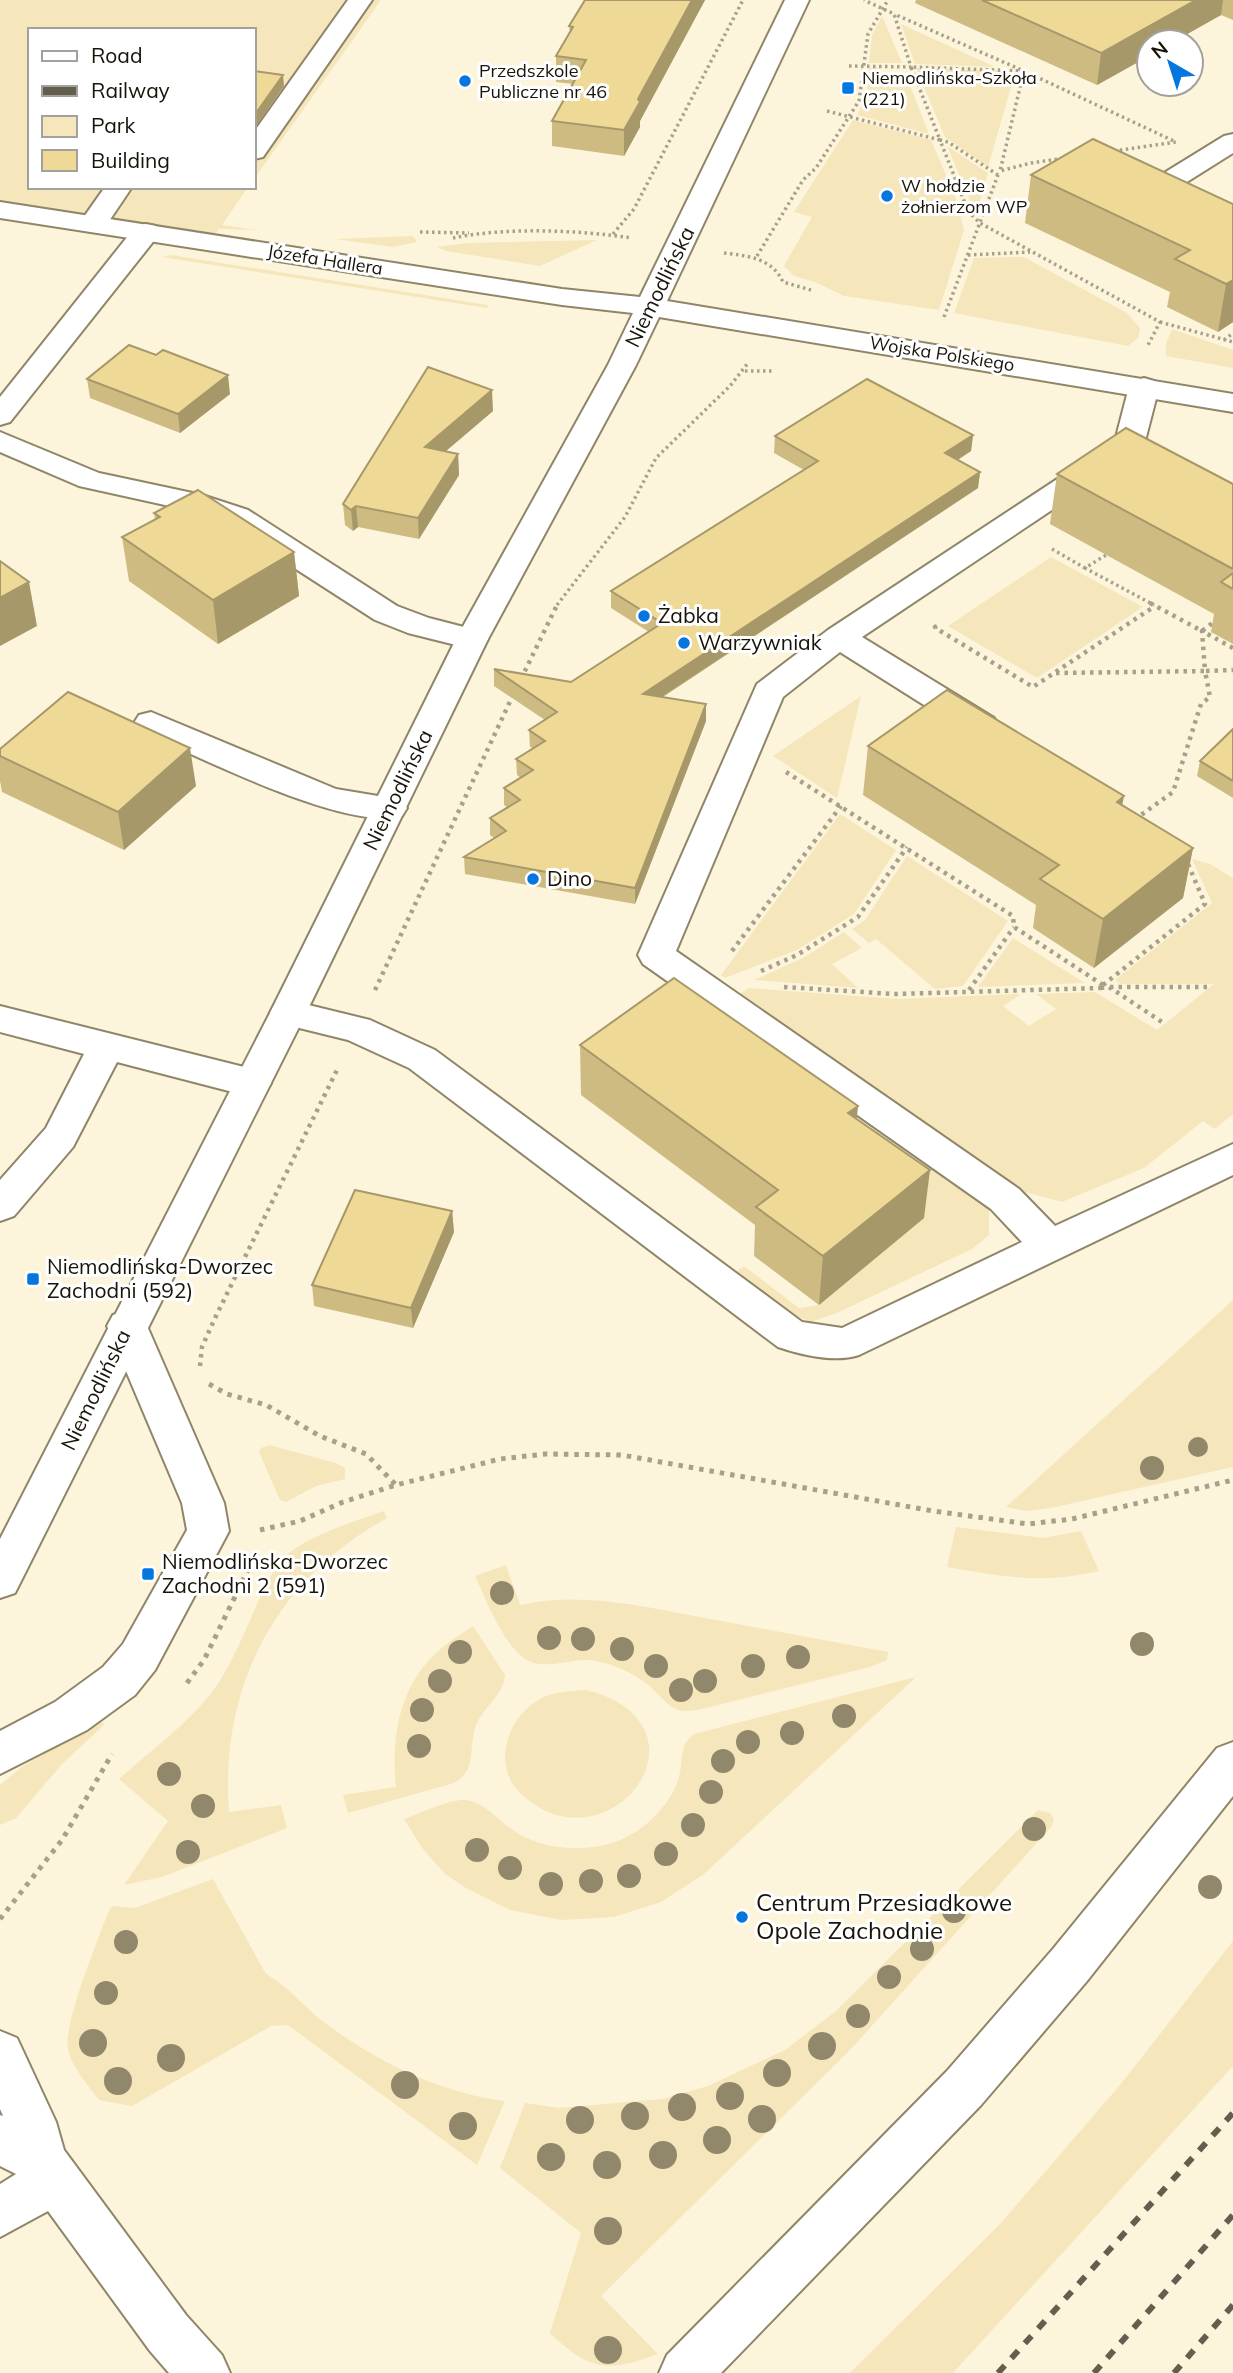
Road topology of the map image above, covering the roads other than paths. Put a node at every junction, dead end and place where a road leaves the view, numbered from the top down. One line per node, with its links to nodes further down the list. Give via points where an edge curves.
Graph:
1 (360, 0): 4 (main road)
2 (797, 0): 10 (main road, Niemodlińska)
3 (1233, 142): 5 (main road)
4 (256, 148)
5 (1173, 179)
6 (118, 189): 8 (main road)
7 (0, 210): 8 (main road, Józefa Hallera)
8 (93, 224): 9 (main road, Józefa Hallera)
9 (146, 232): 10 (main road, Józefa Hallera); 13 (main road)
10 (650, 307): 11 (main road, Wojska Polskiego); 16 (main road, Niemodlińska)
11 (1144, 387): 12 (main road, Wojska Polskiego); 15 (main road, via 1141,451)
12 (1233, 402)
13 (0, 416)
14 (0, 441): 16 (main road, via 90,480 191,501 237,517 386,613)
15 (839, 637): 18 (main road); 26 (main road, via 769,691 656,955 718,989 1005,1199)
16 (472, 639): 19 (main road, Niemodlińska)
17 (151, 723): 19 (main road, via 330,799)
18 (1005, 739)
19 (390, 808): 20 (main road, Niemodlińska)
20 (288, 1013): 23 (main road, Niemodlińska); 26 (main road, via 357,1029 422,1059 792,1336 845,1344)
21 (0, 1019): 22 (main road)
22 (106, 1047): 23 (main road); 25 (main road, via 60,1137)
23 (252, 1083): 27 (main road, Niemodlińska)
24 (1233, 1158): 26 (main road)
25 (0, 1206)
26 (1049, 1245)
27 (127, 1326): 28 (main road, Niemodlińska); 29 (main road, via 203,1503 208,1531 139,1657 119,1681 71,1716)
28 (0, 1580)
29 (0, 1754)
30 (1233, 1762): 35 (main road, via 964,2088)
31 (0, 2054): 32 (main road, via 31,2122)
32 (32, 2160): 33 (main road); 34 (main road)
33 (0, 2212)
34 (204, 2373)
35 (685, 2373)

